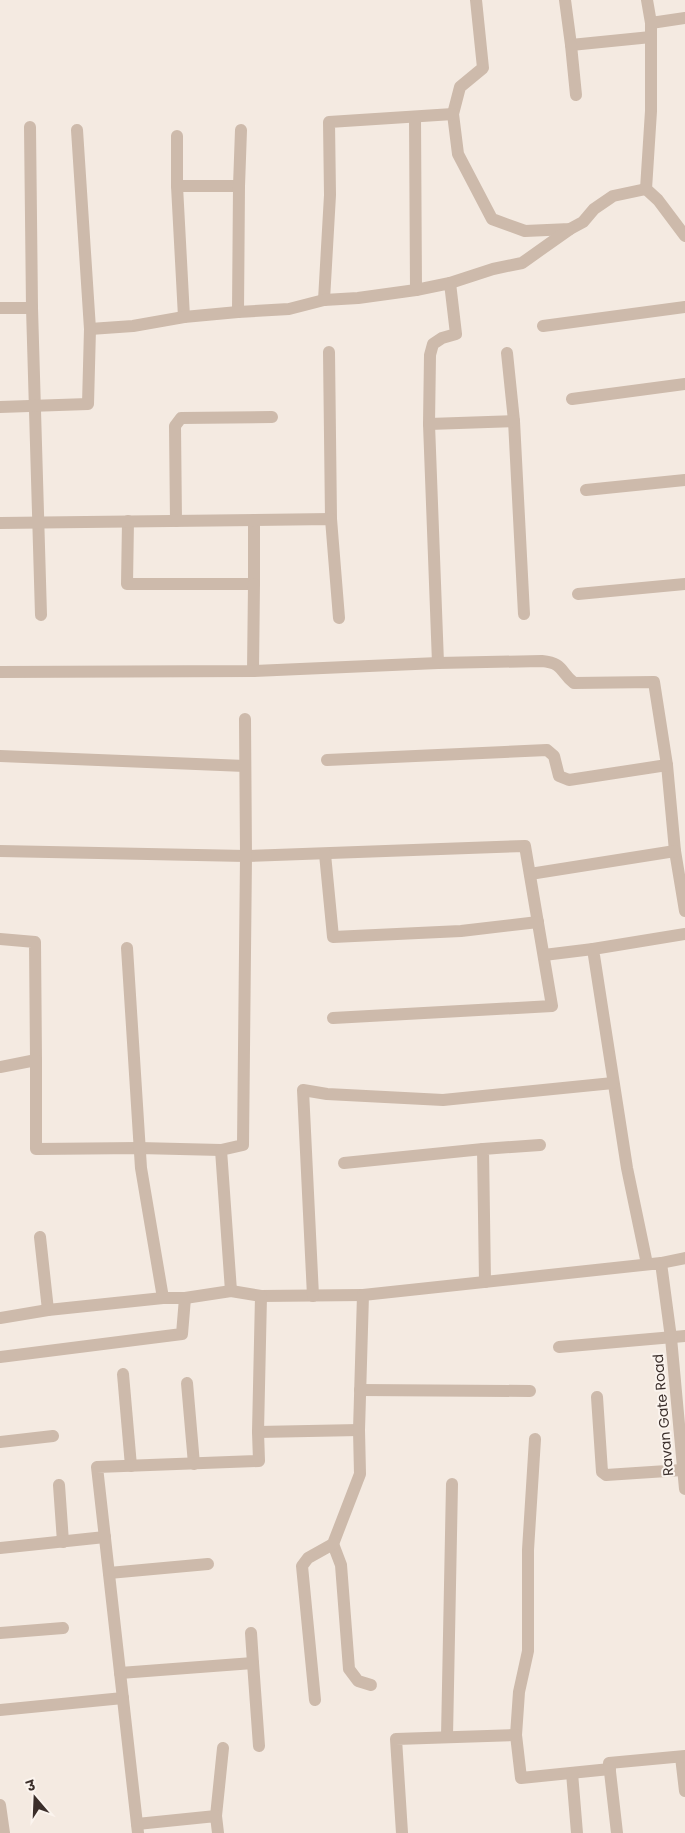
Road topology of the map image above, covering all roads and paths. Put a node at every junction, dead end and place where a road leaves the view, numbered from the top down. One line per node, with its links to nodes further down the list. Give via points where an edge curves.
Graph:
1 (476, 0): 9 (street, via 483,68 460,87)
2 (565, 0): 7 (street)
3 (647, 0): 5 (street)
4 (685, 18): 5 (street)
5 (651, 23): 6 (street)
6 (651, 37): 7 (street); 17 (street)
7 (571, 46): 8 (street)
8 (576, 95)
9 (453, 114): 10 (street); 18 (street, via 458,154 492,219 525,231)
10 (415, 117): 21 (street); 22 (street, via 329,122 330,195)
11 (30, 126): 25 (street)
12 (77, 130): 29 (street)
13 (241, 130): 16 (street)
14 (177, 136): 15 (street)
15 (177, 186): 16 (street); 27 (street)
16 (239, 186): 26 (street)
17 (646, 189): 18 (street, via 613,196); 19 (street)
18 (570, 229): 20 (street, via 522,263)
19 (685, 236)
20 (450, 283): 21 (street); 38 (street, via 456,334 433,344)
21 (416, 290): 22 (street)
22 (324, 300): 26 (street, via 289,309)
23 (685, 307): 28 (street)
24 (0, 308): 25 (street)
25 (32, 308): 34 (street)
26 (238, 312): 27 (street)
27 (184, 317): 29 (street)
28 (543, 326)
29 (90, 330): 34 (street, via 88,404)
30 (329, 352): 41 (street)
31 (507, 353): 37 (street)
32 (685, 384): 33 (street)
33 (572, 399)
34 (35, 406): 35 (street); 46 (street)
35 (0, 407)
36 (272, 417): 44 (street, via 181,418 175,426)
37 (514, 421): 38 (street); 50 (street)
38 (429, 424): 53 (street)
39 (685, 480): 40 (street)
40 (586, 490)
41 (331, 519): 42 (street); 52 (street)
42 (254, 520): 44 (street); 47 (street)
43 (128, 521): 44 (street); 46 (street); 47 (street, via 127,584)
44 (176, 521)
45 (0, 523): 46 (street)
46 (39, 523): 51 (street)
47 (254, 584): 55 (street)
48 (685, 584): 49 (street)
49 (578, 594)
50 (524, 614)
51 (41, 615)
52 (339, 618)
53 (438, 663): 55 (street); 59 (street, via 552,662 563,668 566,677 574,683 654,682)
54 (0, 672): 55 (street)
55 (253, 672)
56 (245, 719): 60 (street)
57 (0, 756): 60 (street)
58 (327, 760): 59 (street, via 547,750 554,756 559,776 569,780)
59 (666, 765): 62 (street)
60 (245, 766): 64 (street)
61 (0, 851): 64 (street)
62 (675, 851): 65 (street); 66 (street)
63 (325, 854): 64 (street); 65 (street, via 525,846); 67 (street, via 334,937 461,931)
64 (246, 856): 80 (street, via 243,1145)
65 (530, 874): 67 (street)
66 (685, 911)
67 (538, 922): 72 (street)
68 (685, 934): 71 (street)
69 (0, 939): 74 (street, via 35,942)
70 (127, 948): 78 (street)
71 (593, 948): 72 (street); 76 (street)
72 (544, 955): 73 (street, via 552,1006)
73 (333, 1018)
74 (36, 1060): 75 (street); 78 (street, via 36,1150)
75 (0, 1067)
76 (613, 1083): 85 (street); 90 (street, via 443,1100 303,1090)
77 (540, 1145): 79 (street)
78 (139, 1148): 80 (street); 91 (street)
79 (483, 1149): 81 (street); 86 (street)
80 (220, 1150): 87 (street)
81 (344, 1163)
82 (40, 1237): 93 (street)
83 (685, 1258): 84 (street)
84 (661, 1263): 85 (street); 96 (street, Ravan Gate Road)
85 (647, 1264): 86 (street)
86 (485, 1282): 88 (street)
87 (231, 1291): 89 (street); 92 (street)
88 (363, 1295): 90 (street); 101 (street)
89 (261, 1296): 90 (street); 105 (street)
90 (313, 1296)
91 (163, 1298): 92 (street); 93 (street)
92 (185, 1298): 98 (street, via 182,1334)
93 (48, 1310): 94 (street)
94 (0, 1318)
95 (685, 1336): 96 (street)
96 (671, 1338): 97 (street); 111 (street, Ravan Gate Road)
97 (559, 1347)
98 (0, 1357)
99 (123, 1374): 110 (street)
100 (187, 1383): 109 (street)
101 (360, 1390): 102 (street); 104 (street)
102 (530, 1391)
103 (597, 1397): 111 (street, via 602,1472 606,1475)
104 (359, 1430): 105 (street); 117 (street, via 360,1474)
105 (258, 1432): 109 (street, via 259,1461)
106 (53, 1436): 108 (street)
107 (535, 1439): 130 (street, via 528,1550 528,1650 519,1692)
108 (0, 1442)
109 (194, 1464): 110 (street)
110 (130, 1466): 115 (street, via 97,1467)
111 (682, 1470): 114 (street, Ravan Gate Road)
112 (452, 1484): 131 (street)
113 (59, 1485): 116 (street)
114 (685, 1489)
115 (106, 1537): 116 (street); 120 (street)
116 (63, 1542): 118 (street)
117 (333, 1544): 126 (street, via 341,1565 349,1669 358,1681); 128 (street, via 308,1558 302,1566)
118 (0, 1548)
119 (208, 1564): 120 (street)
120 (110, 1573): 125 (street)
121 (63, 1628): 122 (street)
122 (0, 1632)
123 (251, 1633): 124 (street)
124 (253, 1663): 125 (street); 132 (street)
125 (120, 1673): 127 (street)
126 (371, 1685)
127 (123, 1698): 129 (street); 140 (street)
128 (315, 1700)
129 (0, 1710)
130 (516, 1736): 131 (street); 136 (street, via 520,1778)
131 (447, 1737): 143 (street, via 396,1738)
132 (259, 1746)
133 (223, 1748): 139 (street)
134 (683, 1757): 135 (street, via 609,1763); 137 (street)
135 (610, 1769): 136 (street); 145 (street)
136 (572, 1773): 144 (street)
137 (685, 1791)
138 (0, 1805): 141 (street)
139 (216, 1816): 140 (street); 142 (street)
140 (138, 1829)
141 (4, 1833)
142 (218, 1833)
143 (402, 1833)
144 (577, 1833)
145 (617, 1833)

